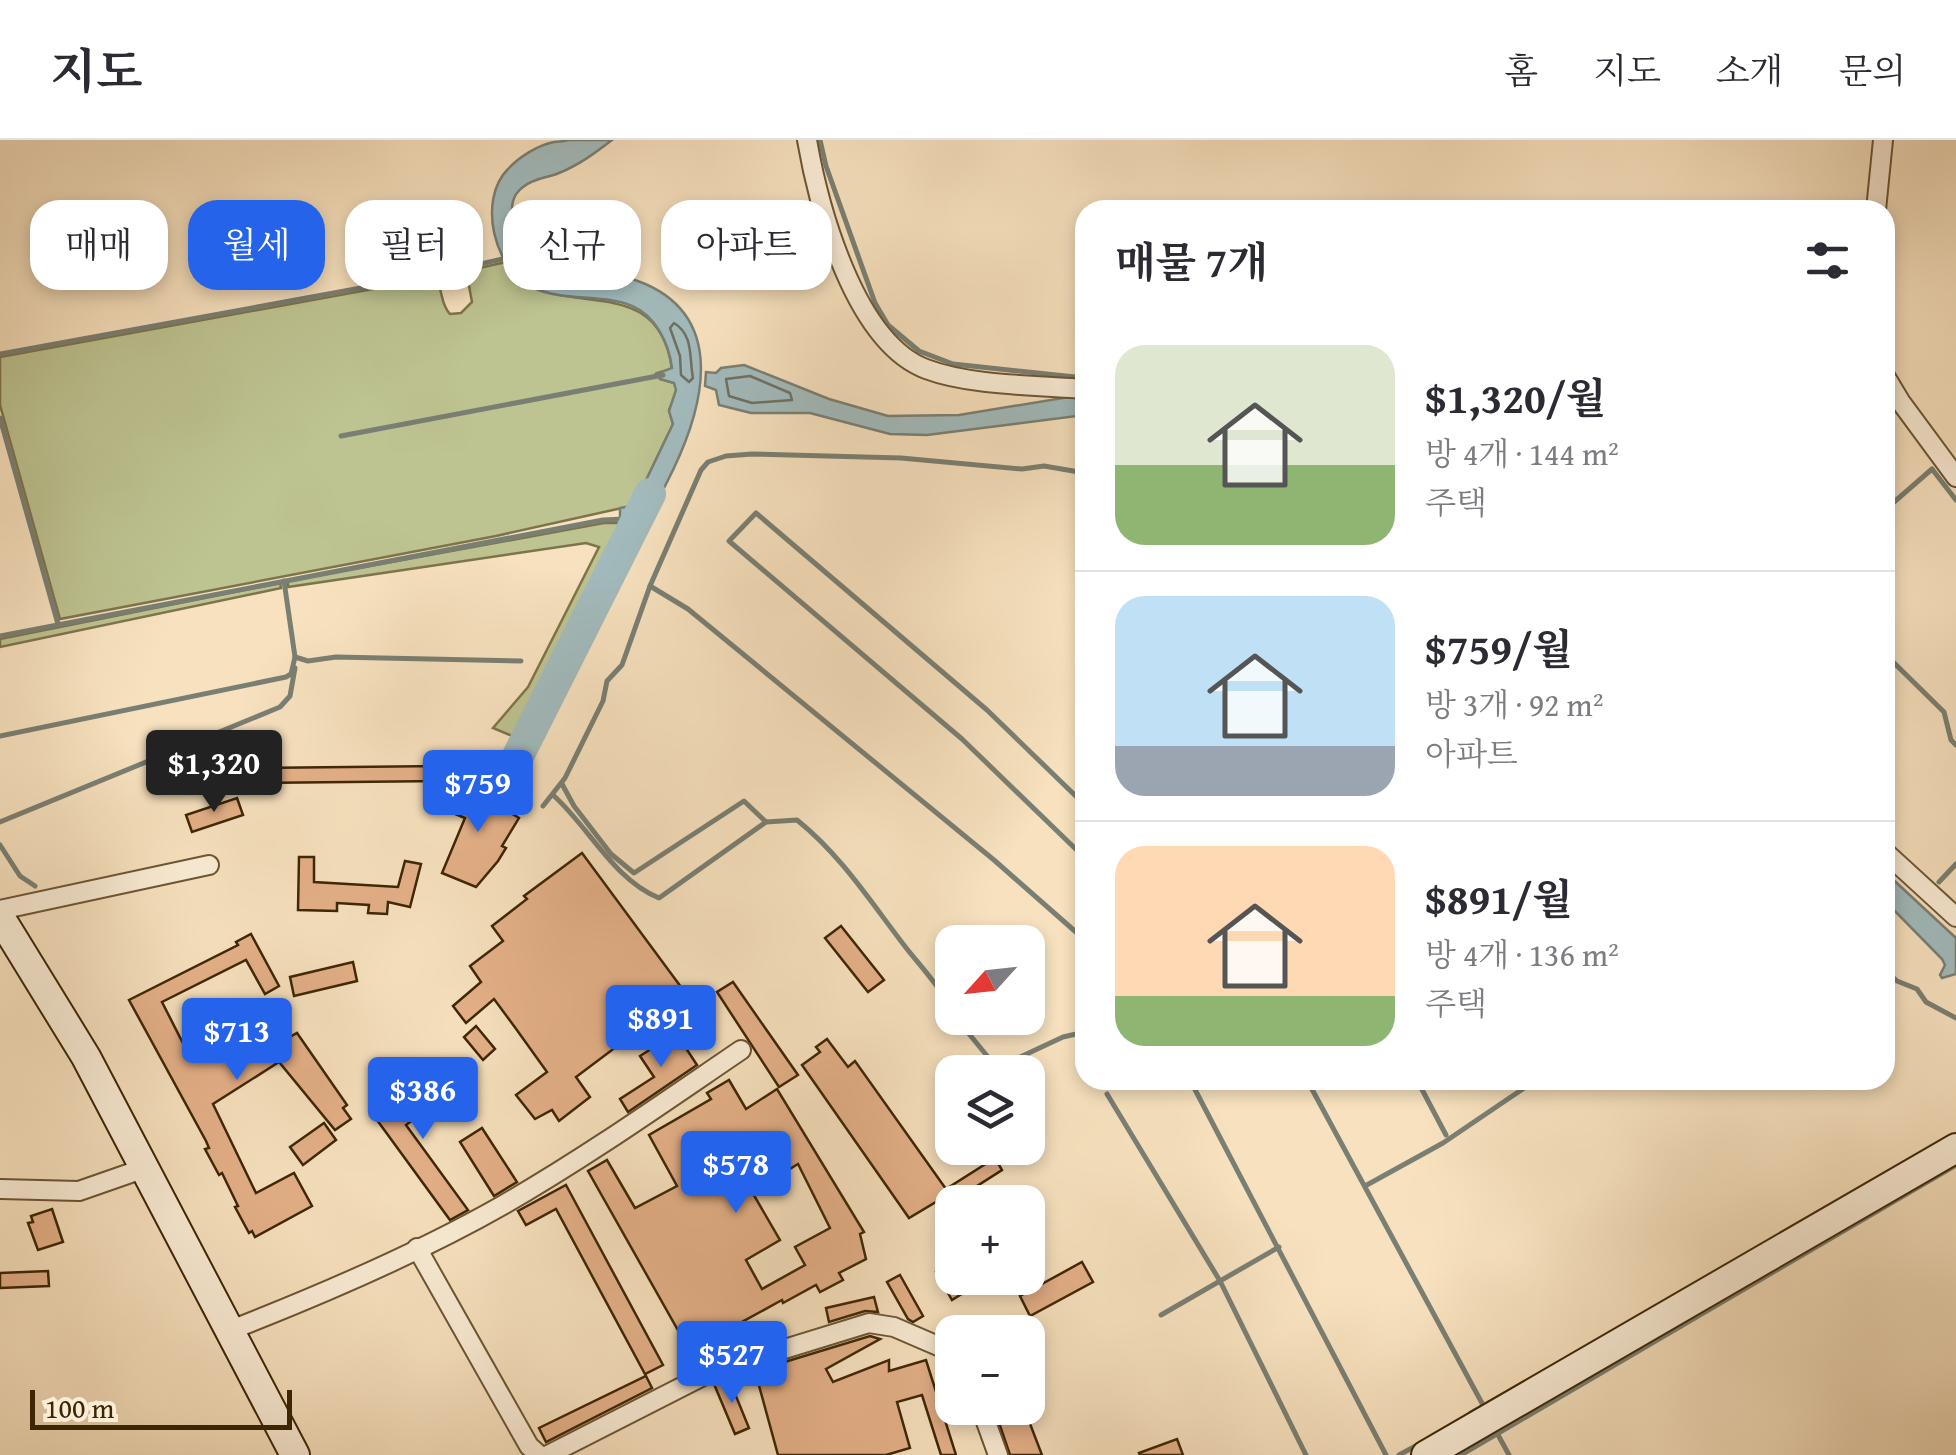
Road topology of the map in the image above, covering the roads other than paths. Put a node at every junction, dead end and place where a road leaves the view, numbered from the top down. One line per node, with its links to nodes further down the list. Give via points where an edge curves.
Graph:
1 (807, 140): 4 (street, via 849,281 884,340 924,368)
2 (1883, 140): 3 (street)
3 (1877, 200)
4 (1075, 389)
5 (1895, 393): 6 (street)
6 (1956, 477)
7 (1895, 861): 10 (street)
8 (209, 865): 9 (street)
9 (0, 913): 13 (main road)
10 (1956, 916)
11 (741, 1050): 15 (street, via 501,1206)
12 (1956, 1148): 23 (main road)
13 (146, 1168): 14 (street, via 80,1191); 16 (main road)
14 (0, 1189)
15 (416, 1248): 16 (street); 20 (street)
16 (231, 1330): 19 (main road)
17 (935, 1344): 21 (street, via 869,1323 713,1371)
18 (987, 1425): 22 (street)
19 (294, 1455)
20 (539, 1455)
21 (548, 1455)
22 (998, 1455)
23 (1426, 1455)

